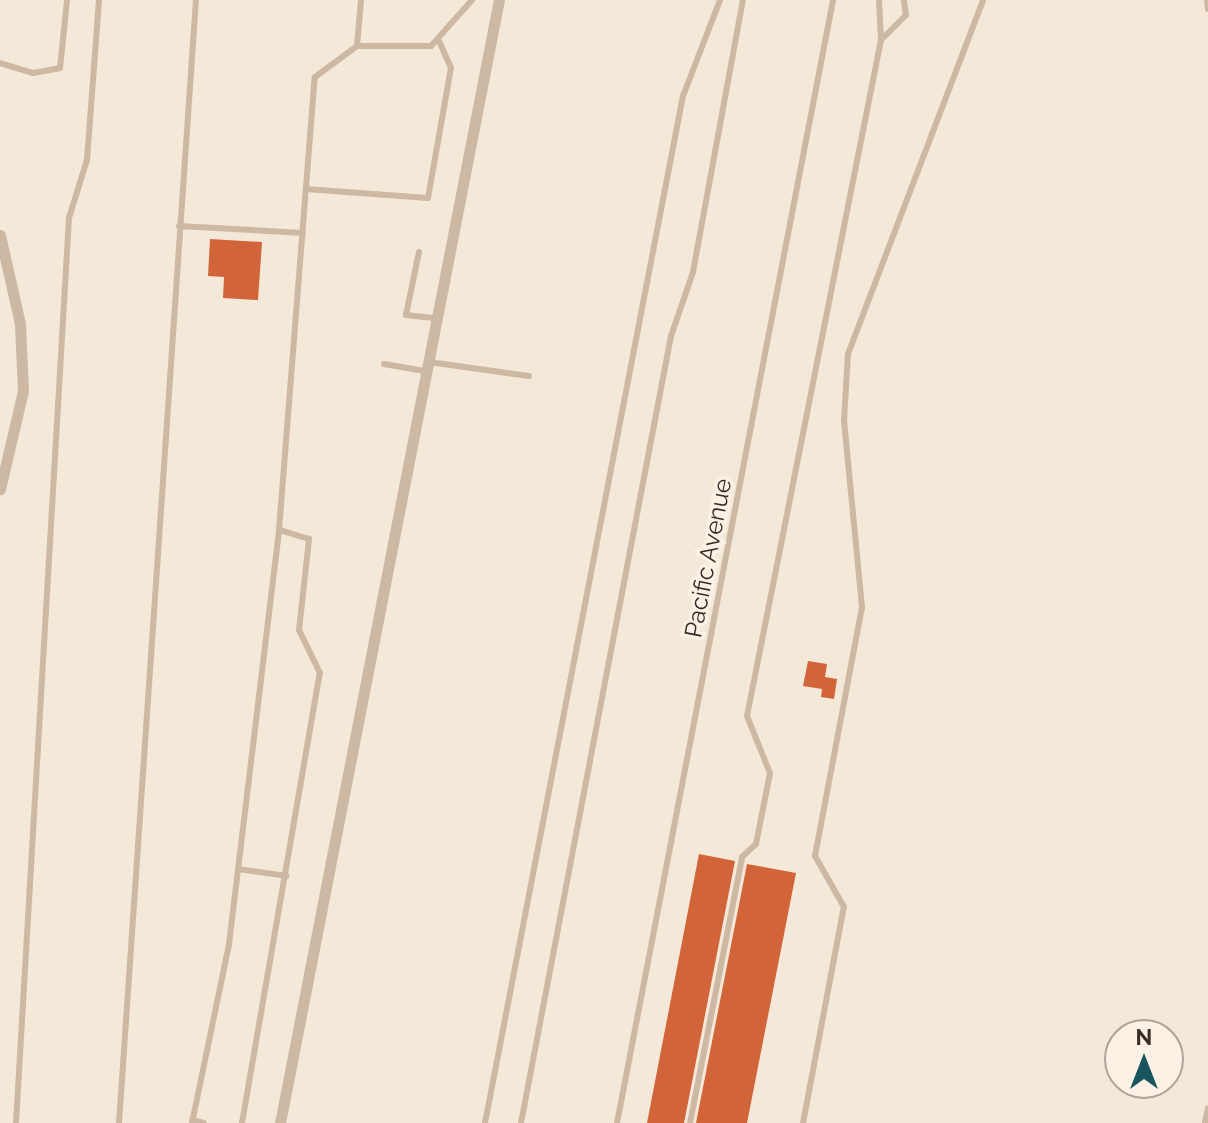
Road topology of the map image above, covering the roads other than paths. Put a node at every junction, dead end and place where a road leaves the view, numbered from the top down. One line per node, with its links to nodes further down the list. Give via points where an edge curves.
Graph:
1 (67, 0): 18 (lane, via 60,68 33,73)
2 (99, 0): 34 (lane, via 87,160 69,218)
3 (196, 0): 20 (lane)
4 (361, 0): 17 (lane)
5 (472, 0): 16 (lane)
6 (499, 0): 24 (street)
7 (720, 0): 39 (lane, via 683,96)
8 (743, 0): 40 (lane, via 693,272 671,336)
9 (833, 0): 41 (lane, Pacific Avenue)
10 (879, 0): 15 (lane)
11 (904, 0): 15 (lane, via 906,15)
12 (983, 0): 43 (lane, via 848,354 844,410 862,607 815,856 844,907)
13 (1207, 0): 14 (lane)
14 (1208, 9)
15 (881, 40): 42 (lane, via 747,716 770,773 756,844 742,857)
16 (439, 41): 17 (lane, via 414,50); 19 (lane, via 452,63 428,198)
17 (357, 46): 19 (lane, via 315,77)
18 (0, 63)
19 (306, 189): 21 (lane)
20 (179, 226): 21 (lane); 35 (lane)
21 (303, 233): 29 (lane)
22 (0, 235): 28 (street, via 20,324 23,391)
23 (419, 252): 24 (lane, via 406,315)
24 (434, 318): 26 (street)
25 (384, 364): 26 (lane)
26 (425, 367): 27 (lane); 38 (street)
27 (529, 376)
28 (0, 489)
29 (279, 530): 30 (lane); 31 (lane, via 309,539 299,630 320,670)
30 (238, 869): 31 (lane); 33 (lane)
31 (287, 876): 37 (lane)
32 (1208, 1108): 44 (lane)
33 (192, 1122): 36 (lane)
34 (16, 1123)
35 (119, 1123)
36 (204, 1123)
37 (242, 1123)
38 (280, 1123)
39 (485, 1123)
40 (521, 1123)
41 (617, 1123)
42 (690, 1123)
43 (803, 1123)
44 (1205, 1123)

